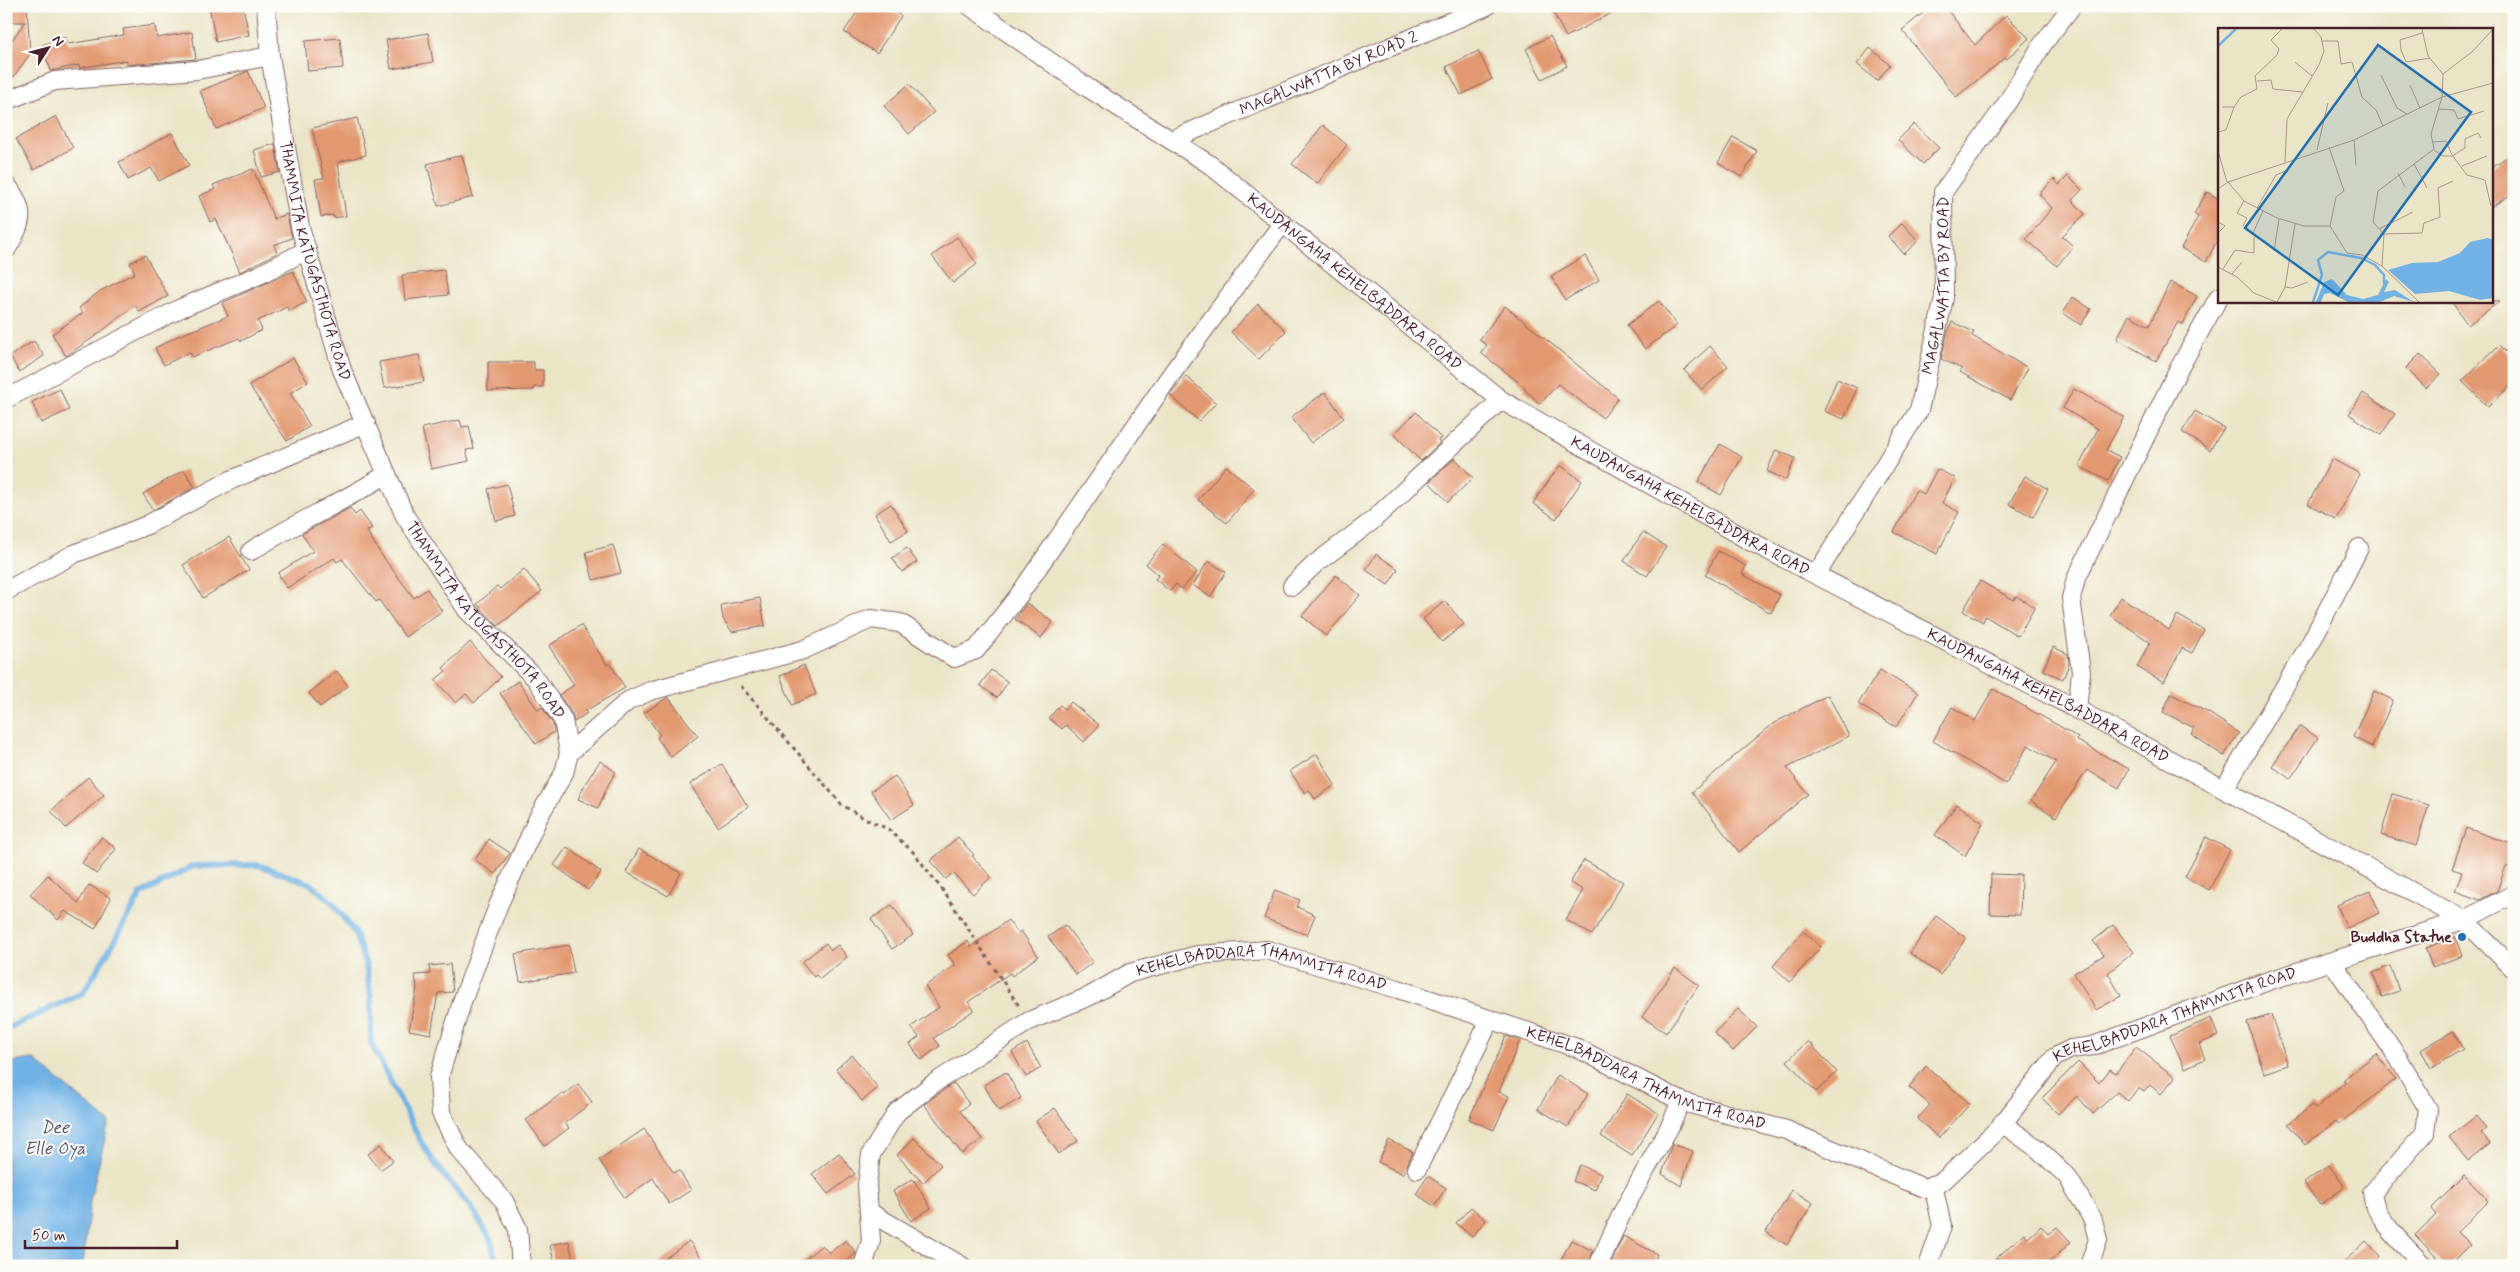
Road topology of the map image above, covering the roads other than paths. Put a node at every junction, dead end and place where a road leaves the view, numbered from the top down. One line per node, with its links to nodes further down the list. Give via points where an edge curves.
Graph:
1 (266, 6): 5 (street, THAMMITA KATUGASTHOTA ROAD)
2 (970, 6): 7 (street, KAUDANGAHA KEHELBADDARA ROAD, via 1088,88)
3 (1487, 6): 7 (street, MAGALWATTA BY ROAD 2)
4 (2072, 6): 19 (street, MAGALWATTA BY ROAD, via 1943,192 1944,298 1919,410)
5 (270, 56): 6 (street, via 197,70 55,81); 11 (street, THAMMITA KATUGASTHOTA ROAD, via 300,227)
6 (6, 101)
7 (1171, 140): 9 (street, KAUDANGAHA KEHELBADDARA ROAD, via 1209,164)
8 (6, 184): 10 (street, via 18,200 20,226)
9 (1282, 224): 14 (street, KAUDANGAHA KEHELBADDARA ROAD); 23 (street, via 1170,376 1019,595 976,650 954,658 900,624 871,620 803,650 650,691 628,701)
10 (6, 250)
11 (307, 250): 13 (street, via 259,275 181,308); 15 (street, THAMMITA KATUGASTHOTA ROAD, via 342,370)
12 (2218, 299): 22 (street, via 2177,372 2076,579 2071,598 2081,672)
13 (6, 399)
14 (1501, 400): 19 (street, KAUDANGAHA KEHELBADDARA ROAD); 20 (street, via 1372,520)
15 (366, 424): 16 (street, THAMMITA KATUGASTHOTA ROAD); 21 (street, via 231,480 147,525 74,554)
16 (387, 474): 18 (street, via 355,495); 23 (street, THAMMITA KATUGASTHOTA ROAD, via 405,516 467,610 536,679 563,720)
17 (2359, 548): 24 (street, via 2310,644)
18 (251, 551)
19 (1816, 575): 22 (street, KAUDANGAHA KEHELBADDARA ROAD)
20 (1292, 586)
21 (6, 591)
22 (2077, 710): 24 (street, KAUDANGAHA KEHELBADDARA ROAD)
23 (569, 753): 35 (street, THAMMITA KATUGASTHOTA ROAD, via 564,773 539,816 498,906 463,999 439,1077 441,1113 458,1149 504,1201 518,1229)
24 (2224, 789): 26 (street, KAUDANGAHA KEHELBADDARA ROAD)
25 (2514, 894): 26 (street, KEHELBADDARA THAMMITA ROAD)
26 (2464, 920): 27 (street, KEHELBADDARA THAMMITA ROAD); 28 (street, KAUDANGAHA KEHELBADDARA ROAD)
27 (2332, 962): 31 (street, KEHELBADDARA THAMMITA ROAD, via 2271,980 2093,1046 2071,1049 2055,1057); 41 (street, via 2399,1059 2428,1109 2425,1133 2372,1193 2374,1206)
28 (2514, 969)
29 (1490, 1020): 30 (street, KEHELBADDARA THAMMITA ROAD, via 1577,1048); 32 (street); 34 (street, KEHELBADDARA THAMMITA ROAD, via 1267,950 1198,955 1130,973 1090,996 1029,1021 897,1112 871,1154 867,1185)
30 (1680, 1101): 33 (street, KEHELBADDARA THAMMITA ROAD, via 1786,1130 1924,1188); 38 (street)
31 (2002, 1123): 33 (street, KEHELBADDARA THAMMITA ROAD, via 1942,1182); 40 (street, via 2038,1148 2067,1176 2092,1220 2098,1240)
32 (1417, 1169)
33 (1933, 1185): 39 (street, via 1942,1226)
34 (869, 1212): 36 (street, KEHELBADDARA THAMMITA ROAD, via 871,1241); 37 (street)
35 (522, 1266)
36 (862, 1266)
37 (962, 1266)
38 (1598, 1266)
39 (1928, 1266)
40 (2089, 1266)
41 (2424, 1266)

